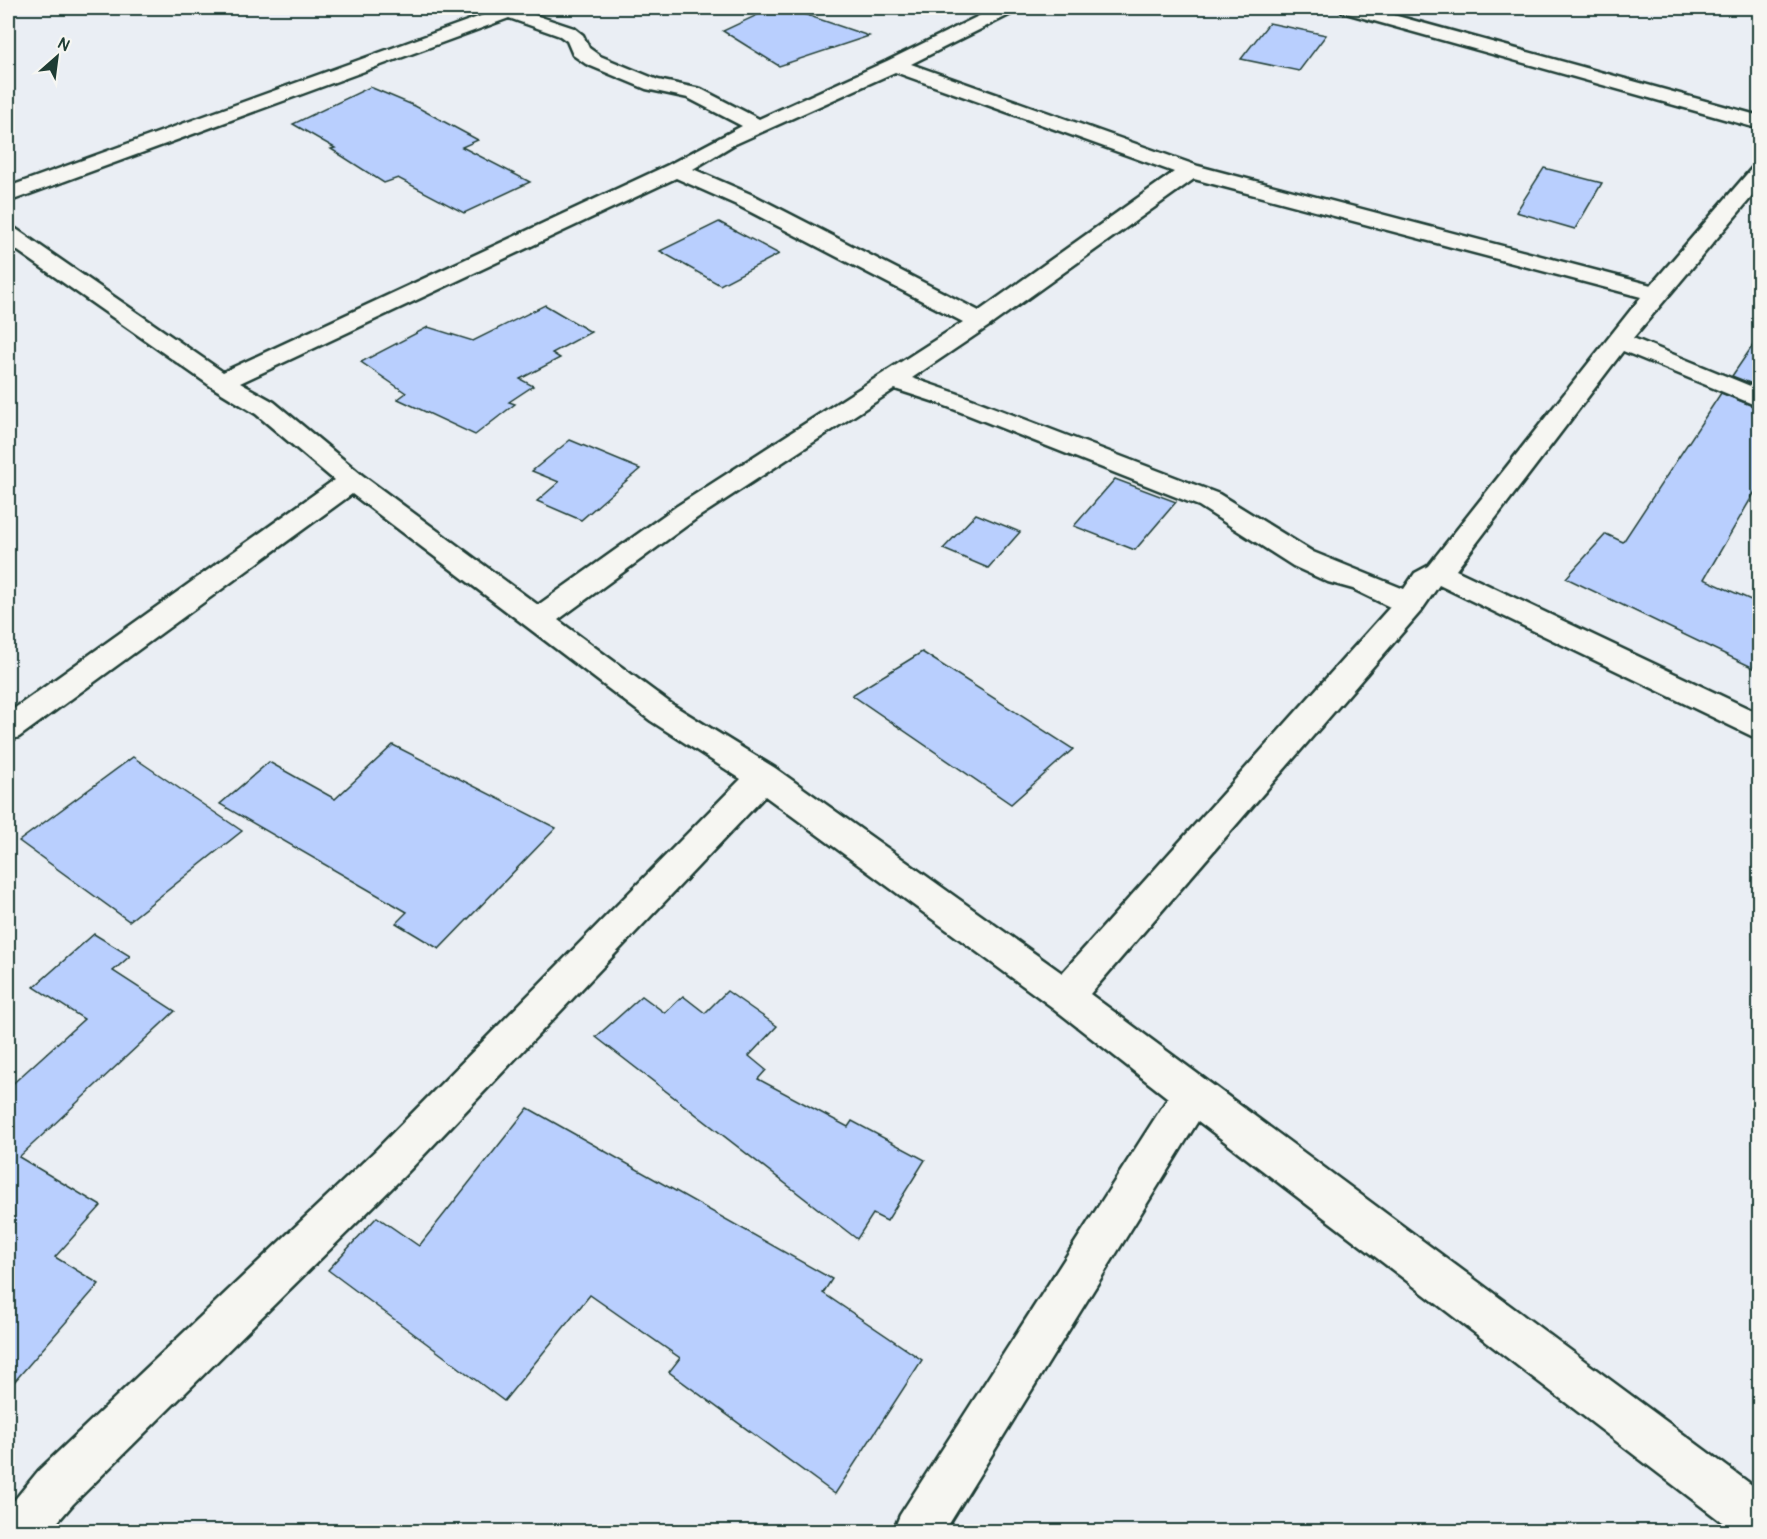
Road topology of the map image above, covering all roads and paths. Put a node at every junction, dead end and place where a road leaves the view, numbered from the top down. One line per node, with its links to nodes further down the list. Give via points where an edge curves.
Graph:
1 (1008, 8): 4 (street)
2 (1349, 8): 5 (street)
3 (514, 10): 6 (street, via 567,32 576,39 580,51 593,60 653,85 694,93); 10 (street)
4 (894, 65): 6 (street); 8 (street)
5 (1760, 123)
6 (757, 126): 7 (street)
7 (676, 170): 13 (street, via 747,201); 16 (street)
8 (1190, 171): 12 (street); 13 (street)
9 (1760, 173): 12 (street)
10 (8, 195)
11 (8, 234): 16 (street)
12 (1657, 294): 14 (street)
13 (980, 321): 15 (street)
14 (1619, 341): 17 (street); 19 (street)
15 (892, 380): 20 (street, via 1209,500 1304,560); 21 (street, via 687,512)
16 (221, 382): 18 (street, via 265,408)
17 (1760, 399)
18 (352, 480): 21 (street); 23 (street)
19 (1438, 573): 20 (street, via 1425,580); 22 (street)
20 (1410, 604): 25 (street)
21 (539, 619): 24 (street, via 662,713)
22 (1760, 728)
23 (8, 729)
24 (763, 777): 25 (street); 28 (street, via 390,1163 56,1487)
25 (1065, 996): 26 (street)
26 (1192, 1095): 27 (street); 29 (street)
27 (1760, 1521)
28 (18, 1532)
29 (917, 1532)

